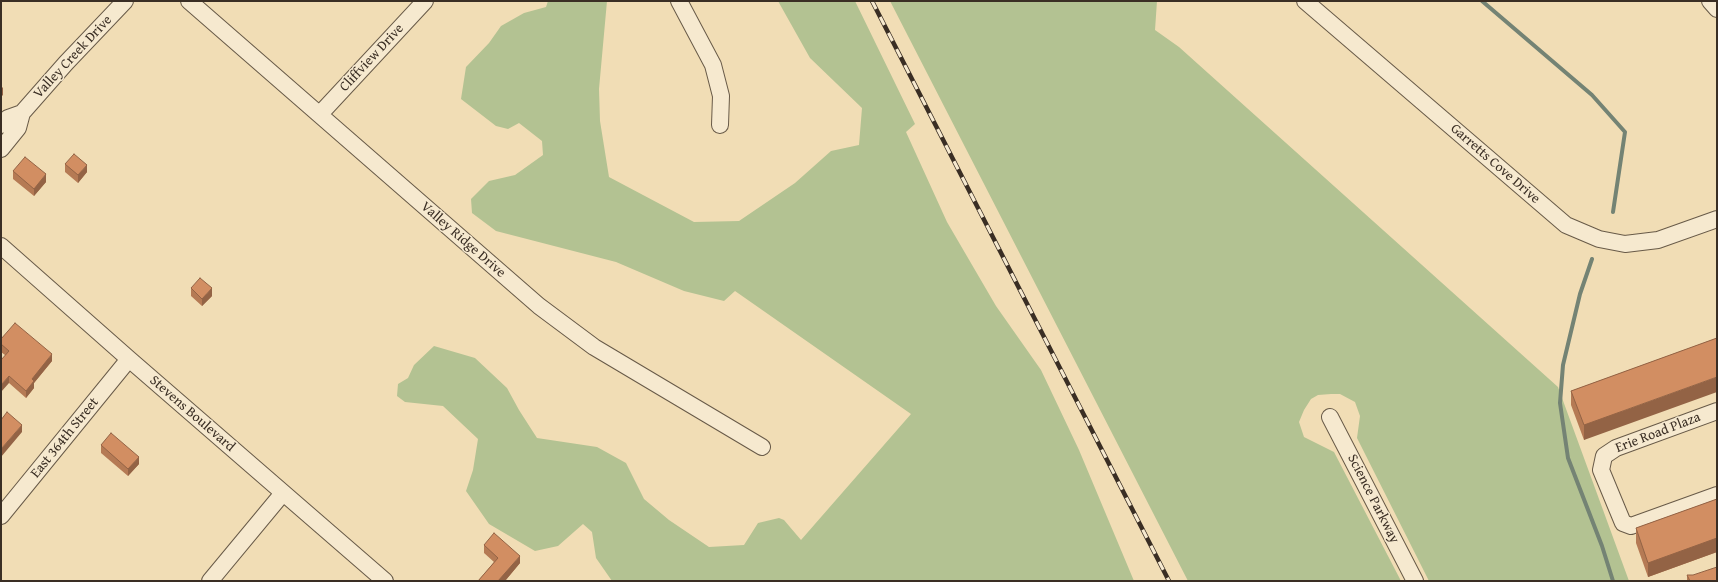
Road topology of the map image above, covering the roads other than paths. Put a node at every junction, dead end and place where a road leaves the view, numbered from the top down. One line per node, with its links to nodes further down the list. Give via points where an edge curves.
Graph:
1 (125, 1): 8 (street, Valley Creek Drive)
2 (189, 1): 9 (street, Valley Ridge Drive)
3 (425, 1): 9 (street, Cliffview Drive)
4 (679, 1): 11 (street, via 713,65 721,96)
5 (1305, 1): 13 (street, Garretts Cove Drive, via 1566,225 1598,239 1625,244 1658,240)
6 (1710, 1): 7 (street)
7 (1717, 9)
8 (22, 113): 10 (street, Valley Creek Drive, via 8,118); 12 (street, Valley Creek Drive, via 18,128)
9 (320, 114): 18 (street, Valley Ridge Drive, via 539,306 594,347)
10 (1, 125)
11 (720, 125)
12 (1, 150)
13 (1717, 219)
14 (1, 246): 15 (street, Stevens Boulevard)
15 (129, 359): 19 (street, Stevens Boulevard); 21 (street, East 364th Street)
16 (1717, 411): 20 (street, Erie Road Plaza, via 1616,448 1604,456 1601,470 1623,523 1631,526)
17 (1330, 417): 24 (street, Science Parkway)
18 (762, 448)
19 (283, 493): 22 (street); 23 (street, Stevens Boulevard)
20 (1717, 495)
21 (1, 516)
22 (210, 581)
23 (385, 581)
24 (1415, 581)

